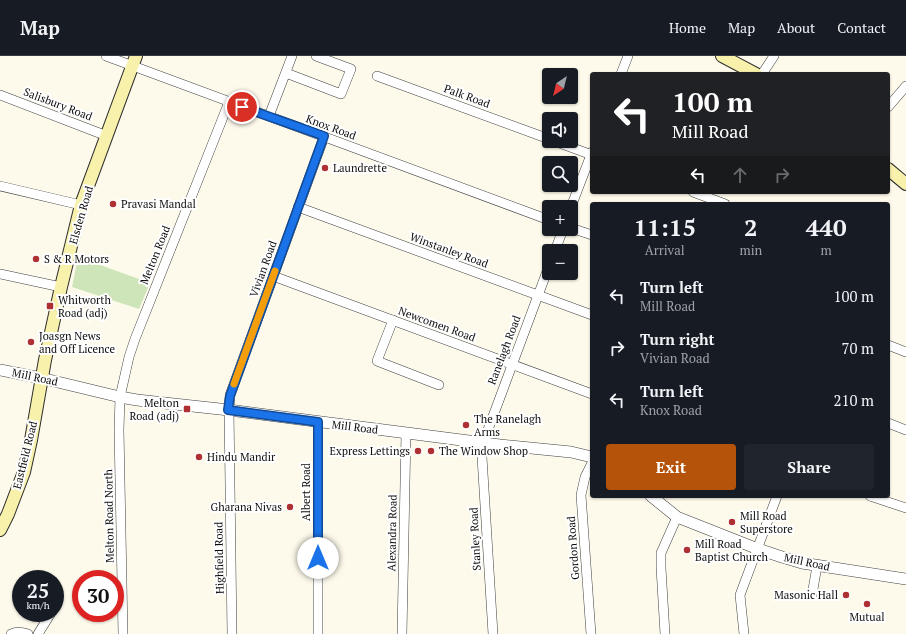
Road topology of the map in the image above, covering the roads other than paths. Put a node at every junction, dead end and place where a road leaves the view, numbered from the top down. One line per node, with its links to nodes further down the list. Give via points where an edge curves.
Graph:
1 (106, 56): 7 (street, Knox Road)
2 (292, 56): 11 (street)
3 (316, 56): 11 (street, via 351,69 341,94)
4 (628, 56): 8 (street)
5 (722, 56): 9 (main road)
6 (774, 56): 10 (street)
7 (134, 61): 15 (street, Knox Road); 18 (main road, Elsden Road)
8 (622, 72)
9 (752, 72)
10 (763, 72)
11 (286, 73): 17 (street)
12 (378, 76): 20 (street, Palk Road)
13 (906, 86): 16 (street)
14 (0, 96): 18 (street, Salisbury Road)
15 (229, 102): 17 (street, Knox Road); 49 (street, Melton Road, via 135,339)
16 (890, 105)
17 (269, 116): 19 (street, Knox Road)
18 (107, 136): 30 (main road, Elsden Road)
19 (324, 136): 31 (street, Vivian Road); 32 (street, Knox Road)
20 (542, 136)
21 (574, 148): 22 (street)
22 (590, 153)
23 (590, 159): 28 (street)
24 (890, 171): 25 (main road)
25 (906, 184)
26 (0, 186): 30 (street)
27 (698, 194): 29 (street)
28 (574, 200)
29 (720, 202)
30 (81, 206): 38 (main road, Elsden Road)
31 (298, 207): 36 (street, Vivian Road); 39 (street, Winstanley Road)
32 (542, 217)
33 (578, 230): 34 (street)
34 (590, 234)
35 (0, 274): 38 (street)
36 (273, 276): 41 (street, Newcomen Road); 50 (street, Vivian Road, via 230,396)
37 (544, 280): 39 (street, Ranelagh Road)
38 (61, 288): 46 (main road, Elsden Road)
39 (538, 295): 40 (street, Winstanley Road); 44 (street, Ranelagh Road)
40 (590, 314)
41 (393, 320): 44 (street, Newcomen Road); 47 (street, via 377,361)
42 (890, 346): 43 (street)
43 (906, 352)
44 (512, 364): 48 (street, Newcomen Road); 55 (street, Ranelagh Road)
45 (0, 370): 46 (street, Mill Road)
46 (41, 378): 49 (street, Mill Road); 63 (main road, Eastfield Road, via 24,472)
47 (439, 385)
48 (590, 393)
49 (120, 397): 50 (street, Mill Road); 72 (street, Melton Road North)
50 (228, 410): 51 (street, Mill Road); 73 (street, Highfield Road)
51 (318, 422): 54 (street, Mill Road); 74 (street, Albert Road)
52 (890, 424): 53 (street)
53 (906, 430)
54 (406, 433): 55 (street, Mill Road); 75 (street, Alexandra Road)
55 (483, 443): 56 (street, Mill Road, via 571,452); 76 (street, Stanley Road)
56 (590, 457)
57 (590, 467): 77 (street, Gordon Road, via 581,495)
58 (653, 498): 62 (street, Mill Road)
59 (776, 498): 64 (street)
60 (876, 498): 61 (street)
61 (906, 508)
62 (677, 517): 64 (street, Mill Road); 78 (street, via 661,553)
63 (0, 530)
64 (758, 549): 65 (street, Mill Road); 79 (street, via 740,595)
65 (817, 566): 66 (street, Mill Road); 67 (street)
66 (906, 580)
67 (812, 595)
68 (45, 622): 71 (street)
69 (11, 634): 70 (street)
70 (28, 634)
71 (38, 634)
72 (123, 634)
73 (232, 634)
74 (318, 634)
75 (402, 634)
76 (493, 634)
77 (591, 634)
78 (665, 634)
79 (744, 634)

